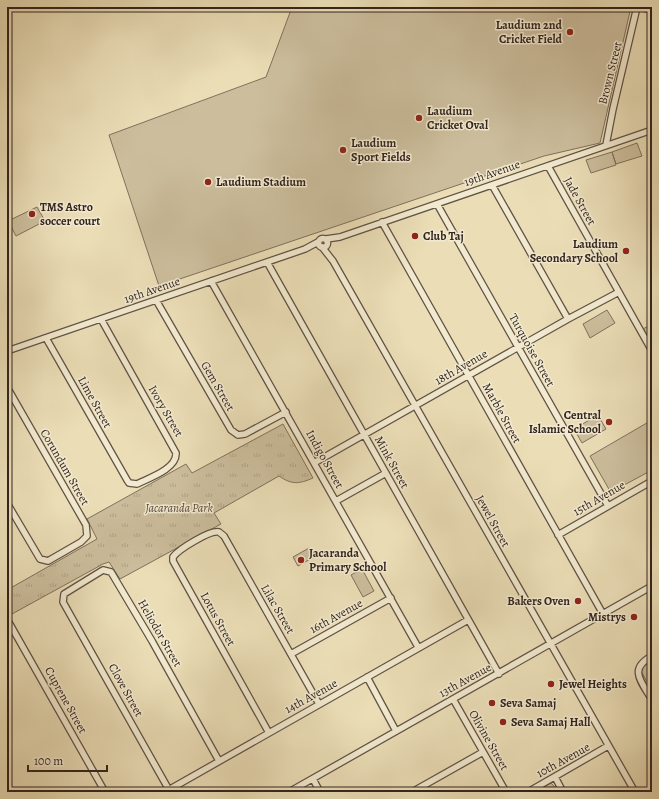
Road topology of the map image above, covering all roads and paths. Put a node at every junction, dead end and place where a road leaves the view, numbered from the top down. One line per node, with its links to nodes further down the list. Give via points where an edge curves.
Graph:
1 (639, 7): 2 (street); 4 (street, Brown Street, via 612,109)
2 (652, 10)
3 (652, 130): 4 (street, 19th Avenue)
4 (606, 145): 5 (street, 19th Avenue)
5 (548, 166): 6 (street, 19th Avenue); 12 (street, Jade Street)
6 (492, 185): 7 (street, 19th Avenue); 15 (street)
7 (438, 204): 8 (street, 19th Avenue); 17 (street, Turquoise Street)
8 (382, 222): 9 (street, 19th Avenue); 20 (street, Marble Street)
9 (323, 244): 10 (street, 19th Avenue); 22 (street, Jewel Street)
10 (267, 262): 11 (street, 19th Avenue); 24 (street, Mink Street)
11 (211, 281): 13 (street, 19th Avenue); 23 (street, Indigo Street)
12 (619, 292): 15 (street, 18th Avenue); 19 (street, Jade Street)
13 (156, 300): 14 (street, 19th Avenue); 23 (street, Gem Street, via 231,430 238,435 245,434)
14 (101, 319): 16 (street, 19th Avenue); 27 (street, Ivory Street, via 177,457 173,464 137,484 129,483)
15 (568, 319): 17 (street, 18th Avenue)
16 (46, 338): 18 (street, 19th Avenue); 27 (street, Lime Street)
17 (518, 348): 20 (street, 18th Avenue); 31 (street, Turquoise Street)
18 (7, 351)
19 (652, 351)
20 (468, 376): 22 (street, 18th Avenue); 33 (street, Marble Street)
21 (7, 387): 30 (street, Corundum Street, via 88,529 85,539 48,560 40,559)
22 (415, 406): 24 (street, 18th Avenue); 40 (street, Jewel Street)
23 (286, 412): 25 (street, Indigo Street)
24 (364, 435): 25 (street, 18th Avenue); 26 (street, Mink Street)
25 (314, 463): 29 (street, Indigo Street)
26 (386, 473): 29 (street); 39 (street, Mink Street)
27 (124, 477)
28 (652, 481): 31 (street, 15th Avenue)
29 (336, 501): 35 (street, Indigo Street)
30 (7, 503)
31 (608, 506): 33 (street, 15th Avenue)
32 (212, 532): 42 (street, Lilac Street, via 219,532 224,536); 50 (street, Lotus Street, via 178,551 173,561)
33 (558, 535): 37 (street, Marble Street)
34 (652, 587): 37 (street, 13th Avenue)
35 (391, 598): 41 (street, Indigo Street); 42 (street, 16th Avenue)
36 (63, 602): 53 (street, Heliodor Street, via 67,591 103,570 111,572); 56 (street, Clove Street)
37 (603, 614): 40 (street, 13th Avenue)
38 (7, 619): 57 (street, Cuprene Street)
39 (468, 620): 41 (street, 14th Avenue); 44 (street, Mink Street)
40 (550, 644): 44 (street, 13th Avenue); 51 (street, Jewel Street)
41 (418, 647): 45 (street, 14th Avenue)
42 (291, 654): 48 (street, Lilac Street)
43 (652, 656): 47 (street, via 640,664 638,671)
44 (499, 674): 46 (street, 13th Avenue)
45 (367, 677): 48 (street, 14th Avenue); 49 (street)
46 (453, 699): 49 (street, 13th Avenue); 52 (street, Olivine Street)
47 (652, 700)
48 (319, 704): 50 (street, 14th Avenue)
49 (396, 731): 55 (street, 13th Avenue)
50 (269, 733): 53 (street, 14th Avenue)
51 (608, 746): 54 (street, 10th Avenue); 64 (street, Jewel Street)
52 (483, 752): 60 (street); 61 (street, Olivine Street)
53 (219, 761): 56 (street, 14th Avenue)
54 (555, 777): 62 (street, 10th Avenue); 63 (street)
55 (312, 779): 58 (street, 13th Avenue); 59 (street)
56 (167, 791)
57 (105, 792)
58 (289, 792)
59 (320, 792)
60 (412, 792)
61 (506, 792)
62 (528, 792)
63 (563, 792)
64 (635, 792)

